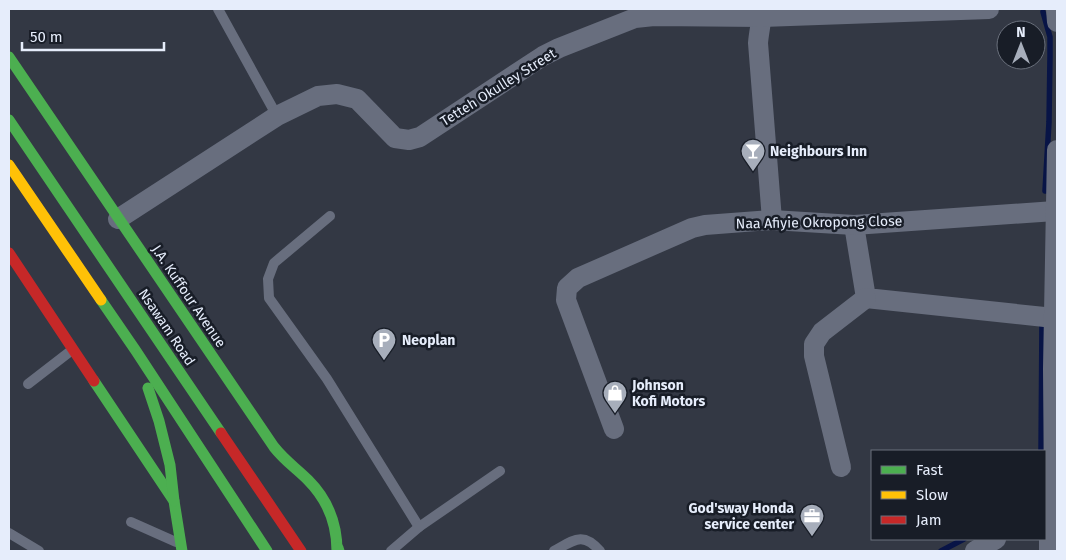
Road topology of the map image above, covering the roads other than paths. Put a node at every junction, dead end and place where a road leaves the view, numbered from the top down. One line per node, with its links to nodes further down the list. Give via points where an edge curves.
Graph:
1 (218, 9): 7 (lane)
2 (988, 9): 4 (street, Tetteh Okulley Street)
3 (1056, 9): 5 (street)
4 (762, 13): 7 (street, Tetteh Okulley Street, via 634,18 543,56 420,137 409,140 395,138 357,99 337,94 318,96); 14 (street, via 758,43)
5 (1057, 22)
6 (9, 58): 13 (main road, J.A. Kuffour Avenue)
7 (277, 116): 13 (street, Tetteh Okulley Street)
8 (9, 120): 37 (main road, Nsawam Road)
9 (1057, 150): 11 (street)
10 (9, 165): 20 (main road)
11 (1056, 211): 15 (street, Naa Afiyie Okropong Close); 18 (street)
12 (330, 216): 30 (lane, via 274,263 268,279 269,298 327,379)
13 (118, 220): 34 (main road, J.A. Kuffour Avenue, via 274,447 320,494 330,512)
14 (772, 220): 15 (street, Naa Afiyie Okropong Close); 23 (street, Naa Afiyie Okropong Close, via 692,228 578,278 567,288 566,300)
15 (854, 224): 17 (street)
16 (9, 253): 19 (main road)
17 (866, 298): 18 (street); 24 (street, via 822,332 814,344 814,356)
18 (1054, 318): 21 (street)
19 (73, 350): 22 (lane); 27 (main road)
20 (136, 351): 27 (main road, via 159,421 170,465); 36 (main road)
21 (1055, 369): 25 (street)
22 (28, 384)
23 (614, 429)
24 (841, 467)
25 (1055, 470): 28 (street, via 1054,491)
26 (500, 471): 30 (lane)
27 (174, 501): 33 (main road)
28 (1047, 510): 42 (street)
29 (131, 522): 33 (lane)
30 (419, 527): 38 (lane)
31 (9, 533): 35 (lane)
32 (994, 540): 41 (street)
33 (180, 549)
34 (338, 550)
35 (39, 551)
36 (266, 551)
37 (301, 551)
38 (391, 551)
39 (554, 551): 40 (lane, via 581,538 593,542)
40 (600, 551)
41 (975, 551)
42 (1049, 551)

